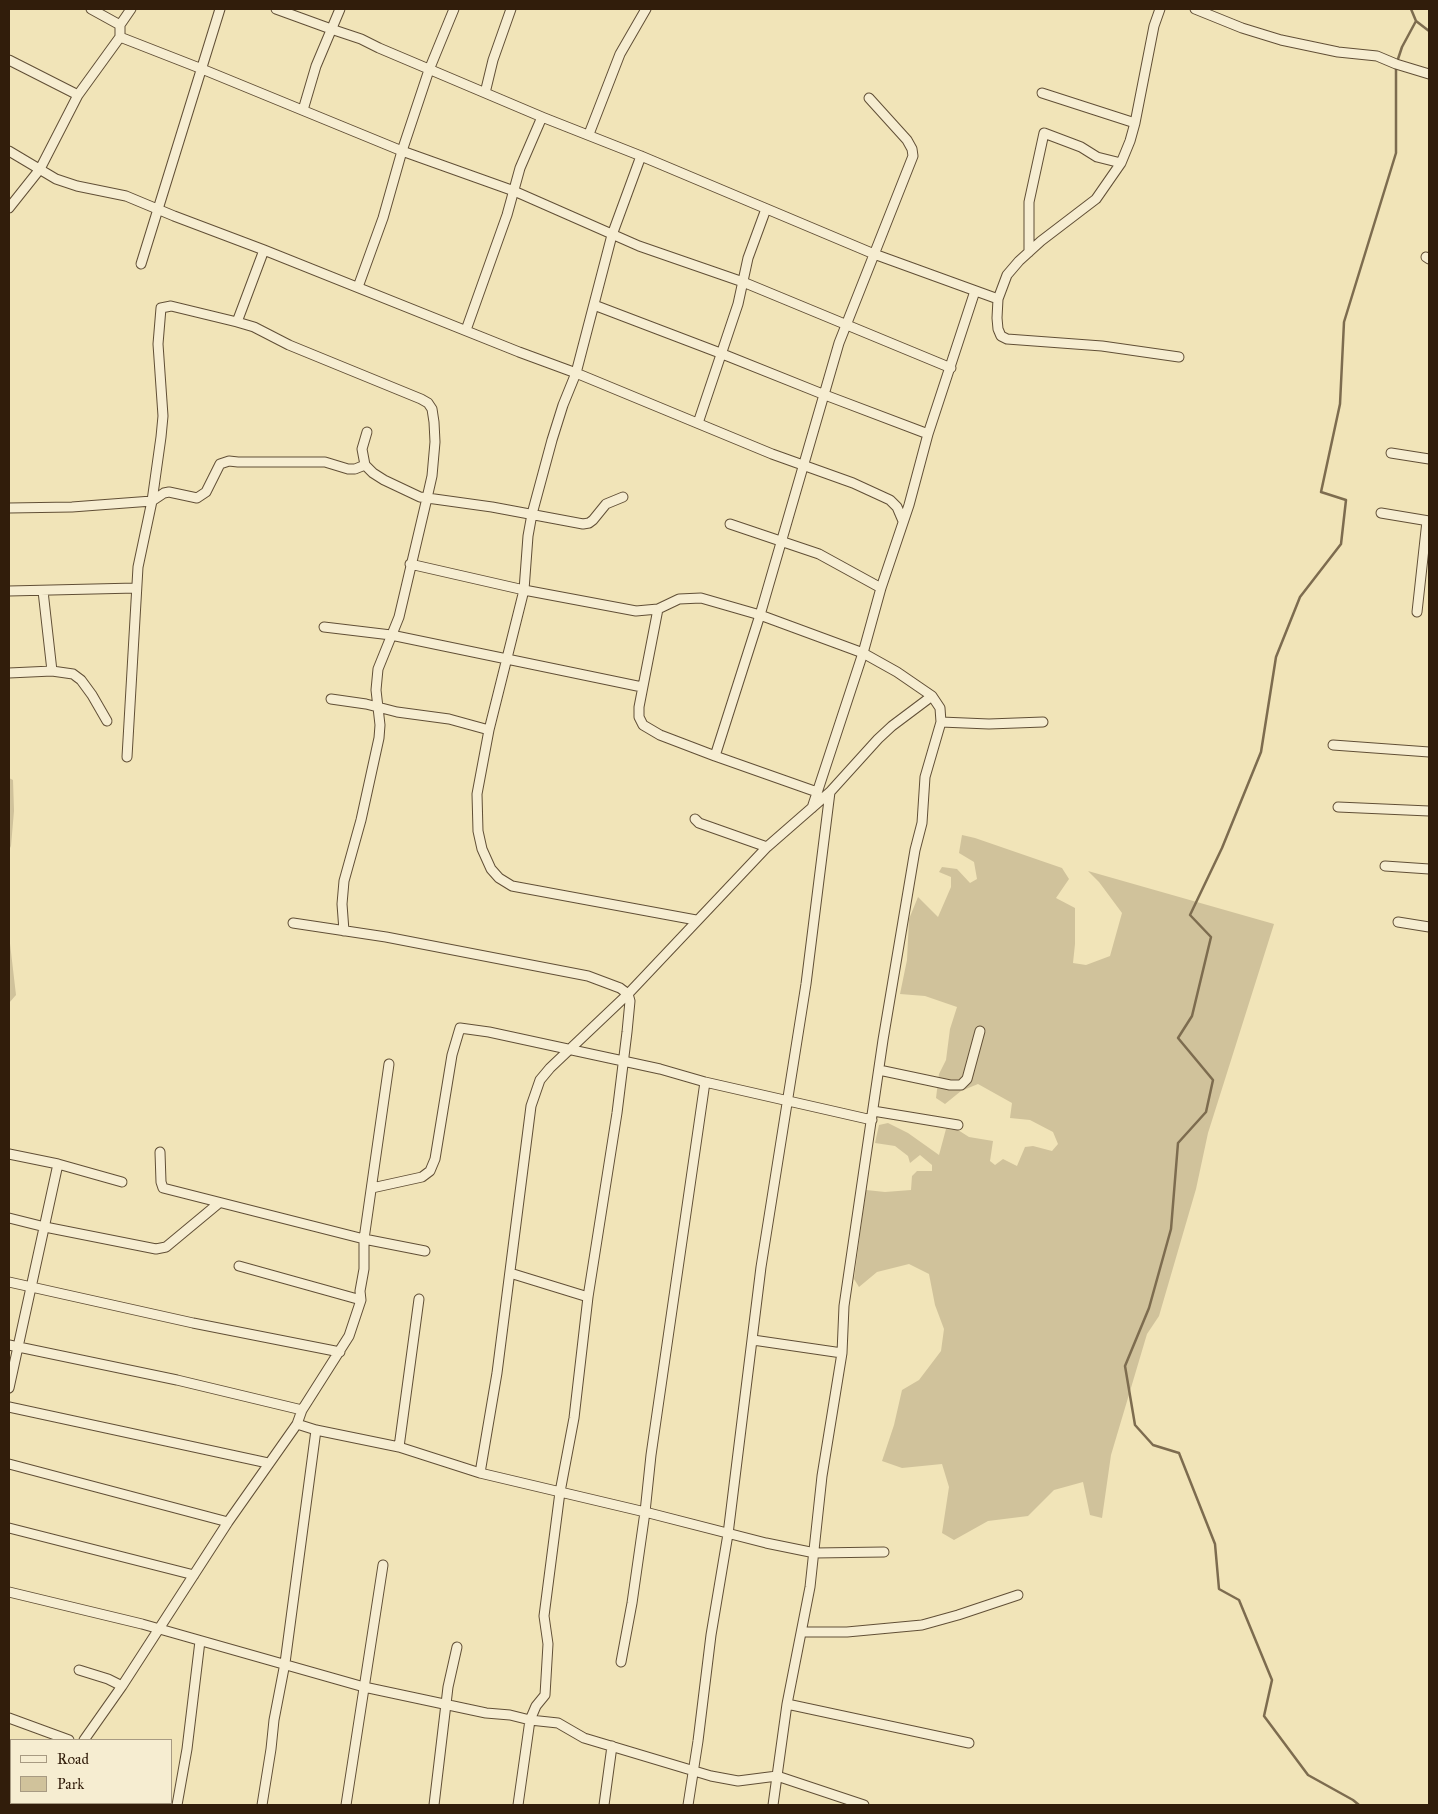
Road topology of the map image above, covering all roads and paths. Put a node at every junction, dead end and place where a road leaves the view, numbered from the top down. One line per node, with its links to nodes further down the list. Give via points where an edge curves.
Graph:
1 (92, 9): 11 (street)
2 (131, 9): 11 (street)
3 (220, 9): 15 (street)
4 (276, 9): 12 (street)
5 (340, 9): 12 (street)
6 (454, 9): 16 (street)
7 (512, 9): 18 (street)
8 (646, 9): 25 (street, via 620,54)
9 (1160, 9): 24 (street)
10 (1195, 9): 17 (street, via 1281,40 1376,56)
11 (120, 25): 13 (street)
12 (331, 29): 16 (street, via 362,39); 22 (street)
13 (120, 37): 15 (street); 20 (street)
14 (9, 60): 20 (street)
15 (202, 68): 22 (street); 34 (street)
16 (429, 70): 18 (street); 27 (street)
17 (1429, 74)
18 (485, 93): 23 (street)
19 (1042, 93): 24 (street)
20 (78, 95): 30 (street)
21 (869, 98): 38 (street, via 912,149 910,165)
22 (303, 110): 27 (street)
23 (542, 117): 25 (street); 31 (street, via 520,168)
24 (1135, 123): 29 (street)
25 (589, 134): 28 (street)
26 (9, 151): 30 (street)
27 (402, 151): 31 (street); 41 (street, via 384,218)
28 (641, 156): 33 (street); 35 (street)
29 (1121, 163): 37 (street, via 1096,198); 37 (street, via 1097,157 1081,147 1044,133 1029,202)
30 (40, 169): 32 (street); 34 (street, via 56,179 126,196)
31 (514, 191): 35 (street); 47 (street)
32 (9, 208)
33 (766, 209): 38 (street); 40 (street)
34 (157, 210): 36 (street); 39 (street)
35 (612, 234): 40 (street); 44 (street)
36 (264, 250): 41 (street); 45 (street)
37 (1029, 252): 43 (street, via 1007,275)
38 (874, 254): 42 (street); 46 (street)
39 (141, 264)
40 (743, 282): 46 (street); 48 (street)
41 (358, 287): 47 (street)
42 (974, 291): 43 (street); 50 (street)
43 (998, 299): 49 (street, via 998,329 1007,340 1102,346)
44 (594, 306): 48 (street); 51 (street)
45 (237, 322): 61 (street, via 254,326 428,403 432,409 435,442); 62 (street, via 171,306 161,308 158,344 163,416)
46 (846, 324): 50 (street); 52 (street)
47 (466, 330): 51 (street)
48 (720, 353): 52 (street); 53 (street)
49 (1179, 356)
50 (951, 368): 55 (street)
51 (576, 373): 53 (street); 65 (street, via 552,440)
52 (825, 395): 55 (street); 59 (street)
53 (698, 423): 59 (street)
54 (367, 432): 58 (street, via 362,449)
55 (928, 434): 66 (street)
56 (1391, 453): 57 (street)
57 (1429, 459)
58 (366, 465): 61 (street, via 396,487); 62 (street, via 348,469 325,462 224,462 202,496 197,498 169,492)
59 (803, 465): 66 (street, via 885,497 897,507); 69 (street)
60 (623, 497): 65 (street, via 606,504 589,523)
61 (427, 498): 65 (street); 70 (street)
62 (152, 501): 63 (street); 71 (street)
63 (9, 508)
64 (1381, 513): 67 (street)
65 (532, 514): 73 (street)
66 (903, 521): 72 (street)
67 (1428, 521): 77 (street)
68 (730, 524): 69 (street)
69 (782, 541): 72 (street, via 819,554); 78 (street)
70 (410, 564): 73 (street); 80 (street, via 399,617)
71 (136, 588): 75 (street); 98 (street)
72 (881, 588): 81 (street)
73 (524, 590): 76 (street, via 636,611); 82 (street)
74 (9, 591): 75 (street)
75 (43, 591): 83 (street)
76 (658, 609): 78 (street, via 679,599 702,598); 85 (street)
77 (1417, 612)
78 (760, 615): 81 (street); 97 (street)
79 (324, 627): 80 (street)
80 (391, 635): 82 (street); 88 (street, via 378,670)
81 (863, 653): 86 (street); 99 (street)
82 (506, 660): 85 (street); 94 (street)
83 (52, 671): 84 (street); 90 (street, via 73,674 82,680)
84 (9, 673)
85 (642, 687): 97 (street, via 639,717 643,726)
86 (932, 696): 91 (street, via 940,708); 100 (street, via 878,739)
87 (330, 699): 88 (street)
88 (377, 706): 89 (street); 93 (street)
89 (393, 711): 93 (street); 94 (street, via 449,719)
90 (107, 721)
91 (941, 722): 92 (street); 118 (street, via 925,777 922,823 914,850)
92 (1043, 722)
93 (380, 724): 112 (street, via 361,820 343,887)
94 (489, 730): 108 (street, via 477,794 478,831 482,849 499,878 512,886)
95 (1333, 744): 96 (street)
96 (1429, 752)
97 (715, 756): 99 (street)
98 (127, 757)
99 (818, 792): 102 (street)
100 (830, 792): 102 (street); 120 (street)
101 (1338, 807): 103 (street)
102 (812, 808): 105 (street)
103 (1429, 811)
104 (695, 819): 105 (street)
105 (766, 847): 108 (street)
106 (1385, 866): 107 (street)
107 (1429, 869)
108 (696, 920): 113 (street)
109 (1398, 922): 111 (street)
110 (293, 923): 112 (street)
111 (1429, 927)
112 (344, 931): 113 (street, via 588,976 612,984)
113 (628, 994): 115 (street); 116 (street, via 630,1009)
114 (980, 1032): 118 (street, via 967,1079 961,1086)
115 (571, 1050): 116 (street); 127 (street, via 460,1028 430,1171 422,1177); 134 (street, via 540,1080 531,1106)
116 (624, 1061): 119 (street); 137 (street)
117 (389, 1064): 127 (street)
118 (879, 1070): 121 (street)
119 (705, 1082): 120 (street); 154 (street, via 651,1455)
120 (788, 1101): 121 (street); 140 (street, via 761,1267)
121 (873, 1116): 122 (street); 143 (street, via 844,1306)
122 (958, 1125)
123 (160, 1152): 128 (street, via 163,1188)
124 (9, 1154): 125 (street)
125 (58, 1164): 126 (street); 130 (street)
126 (122, 1182)
127 (372, 1188): 131 (street)
128 (219, 1203): 130 (street, via 166,1247 156,1249); 131 (street)
129 (9, 1218): 130 (street)
130 (45, 1227): 136 (street)
131 (364, 1239): 132 (street); 139 (street)
132 (425, 1252)
133 (239, 1266): 139 (street)
134 (510, 1273): 137 (street); 152 (street)
135 (9, 1282): 136 (street)
136 (31, 1288): 141 (street); 142 (street)
137 (588, 1297): 153 (street, via 574,1418)
138 (418, 1299): 149 (street)
139 (361, 1300): 142 (street)
140 (754, 1340): 143 (street); 157 (street)
141 (13, 1346): 144 (street); 146 (street)
142 (340, 1352): 146 (street)
143 (842, 1353): 159 (street, via 822,1476)
144 (9, 1388)
145 (9, 1407): 150 (street)
146 (302, 1410): 147 (street)
147 (297, 1424): 148 (street); 150 (street)
148 (316, 1430): 149 (street); 169 (street)
149 (399, 1447): 152 (street)
150 (268, 1463): 155 (street)
151 (9, 1464): 155 (street)
152 (480, 1473): 153 (street)
153 (560, 1492): 154 (street); 176 (street, via 544,1616 548,1644 546,1695)
154 (646, 1512): 157 (street); 168 (street)
155 (228, 1522): 161 (street)
156 (9, 1528): 161 (street)
157 (728, 1534): 159 (street); 181 (street)
158 (884, 1552): 159 (street)
159 (815, 1553): 165 (street)
160 (383, 1565): 172 (street)
161 (194, 1575): 164 (street)
162 (9, 1592): 164 (street, via 114,1616)
163 (1018, 1595): 165 (street, via 922,1625 848,1632)
164 (158, 1630): 166 (street); 171 (street)
165 (802, 1632): 173 (street)
166 (200, 1641): 169 (street); 183 (street)
167 (457, 1647): 174 (street)
168 (621, 1662)
169 (285, 1664): 172 (street); 184 (street)
170 (79, 1670): 171 (street, via 108,1678)
171 (122, 1686): 178 (street)
172 (364, 1687): 174 (street); 185 (street)
173 (786, 1704): 179 (street); 182 (street)
174 (446, 1705): 176 (street); 186 (street)
175 (9, 1718): 177 (street)
176 (530, 1720): 180 (street, via 558,1723 584,1738); 187 (street)
177 (66, 1739)
178 (85, 1739)
179 (969, 1743)
180 (612, 1746): 181 (street); 188 (street)
181 (693, 1770): 182 (street, via 738,1781); 189 (street)
182 (777, 1776): 190 (street); 191 (street)
183 (177, 1805)
184 (262, 1805)
185 (346, 1805)
186 (434, 1805)
187 (518, 1805)
188 (604, 1805)
189 (688, 1805)
190 (773, 1805)
191 (864, 1805)

